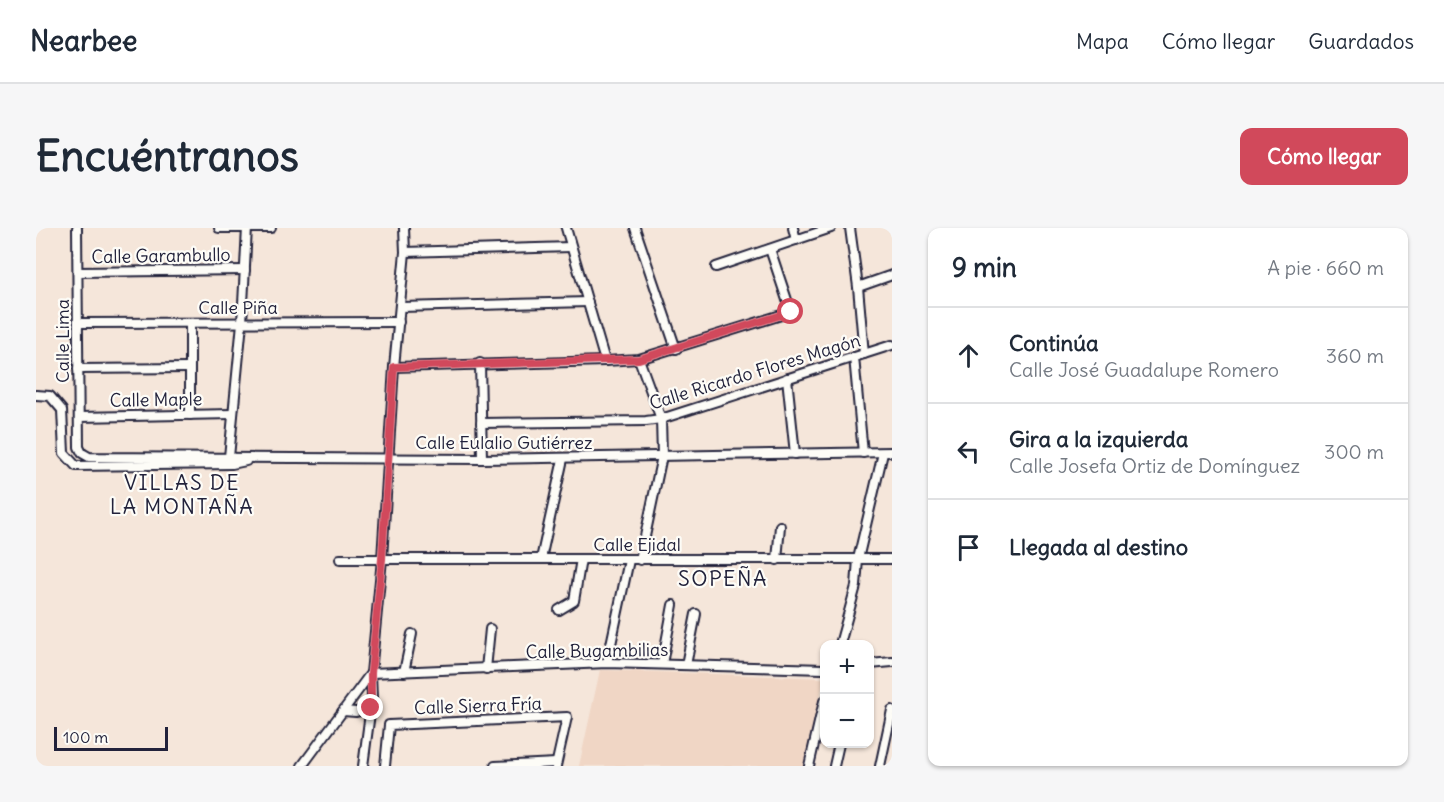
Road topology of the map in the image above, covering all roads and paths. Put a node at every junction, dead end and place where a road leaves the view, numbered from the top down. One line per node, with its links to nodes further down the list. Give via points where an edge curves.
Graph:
1 (76, 228): 17 (street, Calle Lima)
2 (219, 228): 3 (street)
3 (246, 228): 4 (street); 16 (street)
4 (271, 228)
5 (566, 228): 12 (street)
6 (793, 228): 11 (street)
7 (831, 228): 11 (street)
8 (850, 228): 19 (street)
9 (637, 229): 27 (street)
10 (406, 230): 14 (street)
11 (796, 240): 13 (street)
12 (571, 247): 14 (street); 20 (street)
13 (770, 249): 15 (street); 27 (street, via 791,312)
14 (405, 252): 21 (street)
15 (716, 267)
16 (244, 270): 17 (street, Calle Garambullo); 25 (street)
17 (78, 272): 23 (street, Calle Lima)
18 (892, 275): 19 (street)
19 (858, 287): 28 (street)
20 (588, 302): 21 (street); 31 (street)
21 (401, 307): 22 (street)
22 (399, 322): 25 (street, Calle Piña); 33 (street)
23 (78, 323): 24 (street, Calle Piña); 35 (street, Calle Lima)
24 (190, 323): 25 (street, Calle Piña); 34 (street)
25 (242, 323): 38 (street)
26 (892, 345): 28 (street, Calle Ricardo Flores Magón)
27 (676, 349): 30 (street)
28 (864, 354): 29 (street, Calle Ricardo Flores Magón)
29 (854, 357): 36 (street, Calle Ricardo Flores Magón); 45 (street)
30 (639, 359): 31 (street); 41 (street)
31 (605, 361): 32 (street)
32 (480, 363): 33 (street); 42 (street)
33 (394, 367): 51 (street)
34 (189, 368): 35 (street); 39 (street)
35 (78, 369): 40 (street, Calle Lima)
36 (787, 378): 41 (street, Calle Ricardo Flores Magón); 47 (street)
37 (36, 395): 50 (street, via 50,396 62,410 64,453 76,466 232,464)
38 (233, 414): 39 (street, Calle Maple); 49 (street)
39 (190, 415): 40 (street, Calle Maple)
40 (79, 417): 44 (street, Calle Lima)
41 (661, 419): 42 (street, Calle Ricardo Flores Magón); 48 (street)
42 (481, 423): 52 (street)
43 (892, 452): 46 (street, Calle Eulalio Gutiérrez)
44 (82, 453): 49 (street, Calle Eulalio Gutiérrez, via 89,457)
45 (863, 453): 46 (street, Calle Eulalio Gutiérrez); 47 (street, Calle Eulalio Gutiérrez)
46 (883, 453): 59 (street)
47 (795, 454): 48 (street, Calle Eulalio Gutiérrez)
48 (662, 456): 53 (street, Calle Eulalio Gutiérrez); 62 (street)
49 (229, 458): 50 (street, Calle Eulalio Gutiérrez)
50 (259, 458): 51 (street, Calle Eulalio Gutiérrez)
51 (388, 459): 52 (street, Calle Eulalio Gutiérrez); 56 (street)
52 (482, 459): 53 (street, Calle Eulalio Gutiérrez)
53 (563, 459): 57 (street)
54 (780, 526): 63 (street)
55 (340, 559): 56 (street, Calle Ejidal)
56 (382, 559): 57 (street, Calle Ejidal); 78 (street)
57 (541, 559): 58 (street, Calle Ejidal)
58 (581, 559): 61 (street, Calle Ejidal); 65 (street, via 574,601)
59 (858, 559): 60 (street, Calle Ejidal); 63 (street, Calle Ejidal); 69 (street, via 856,586)
60 (892, 559)
61 (629, 560): 62 (street, Calle Ejidal); 71 (street)
62 (640, 560): 63 (street, Calle Ejidal)
63 (777, 560)
64 (673, 605): 72 (street)
65 (559, 610)
66 (696, 614): 74 (street)
67 (490, 629): 75 (street)
68 (412, 634): 77 (street)
69 (841, 640)
70 (892, 662): 73 (street)
71 (607, 663): 72 (street, Calle Bugambilias); 75 (street, Calle Bugambilias)
72 (662, 664): 74 (street, Calle Bugambilias)
73 (874, 664)
74 (686, 665): 76 (street, Calle Bugambilias)
75 (486, 669): 77 (street, Calle Bugambilias)
76 (820, 669)
77 (404, 672): 78 (street, Calle Bugambilias)
78 (371, 673): 79 (street); 81 (street)
79 (371, 708): 81 (street); 86 (street)
80 (892, 710): 91 (street)
81 (343, 711): 85 (street)
82 (820, 721): 89 (street)
83 (838, 748): 90 (street)
84 (556, 765): 87 (street, Calle Sierra Fría, via 567,717 389,725); 88 (street)
85 (302, 766)
86 (363, 766)
87 (385, 766)
88 (495, 766)
89 (809, 766)
90 (834, 766)
91 (880, 766)

